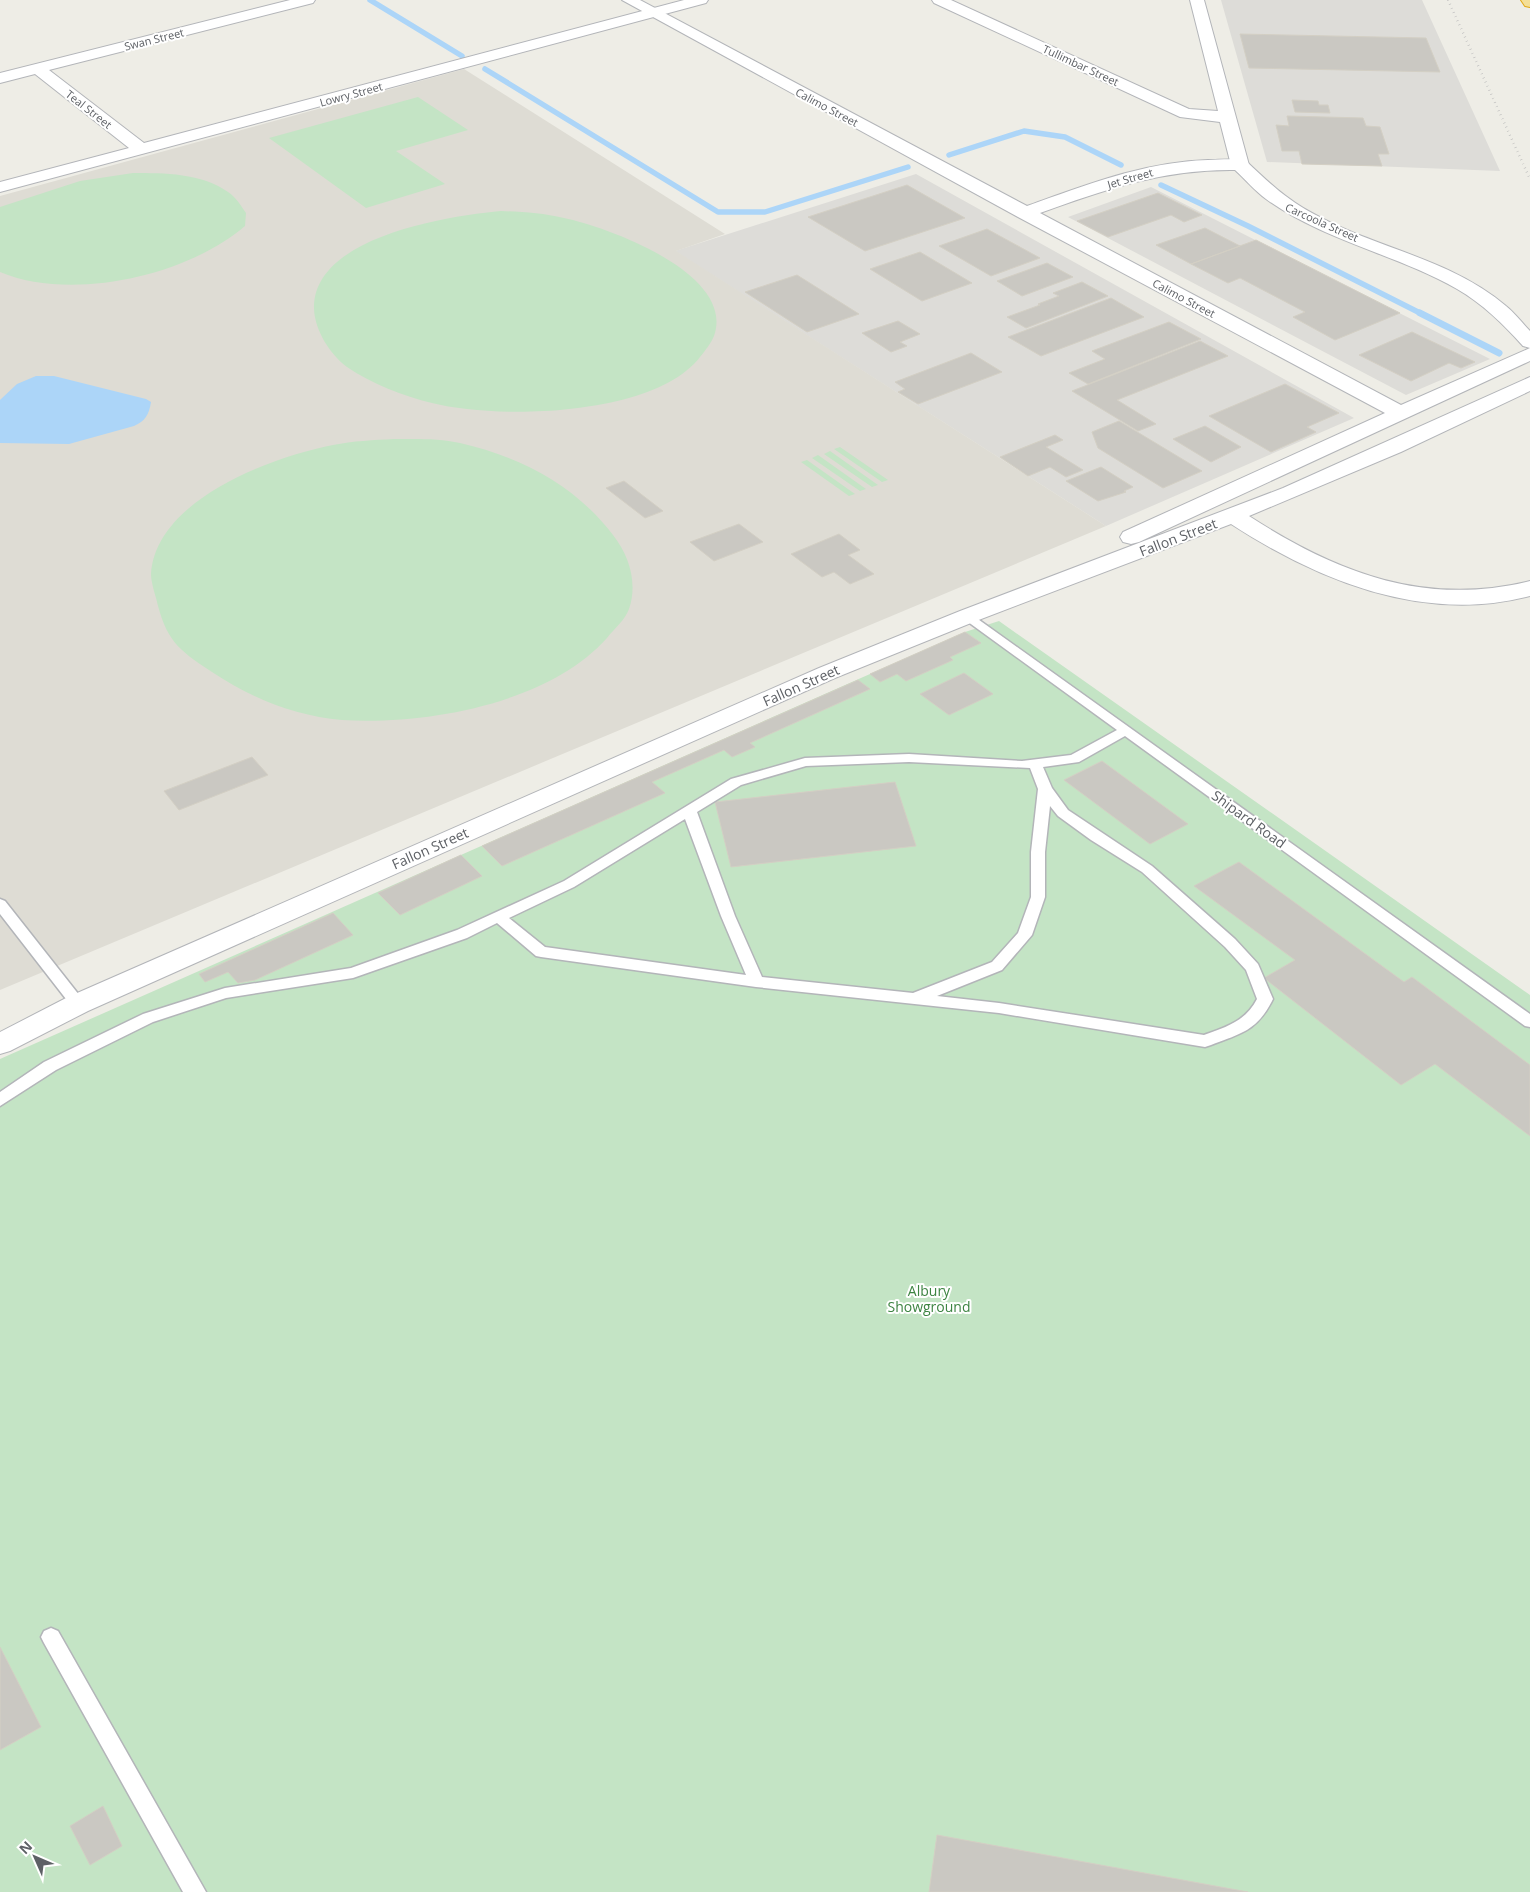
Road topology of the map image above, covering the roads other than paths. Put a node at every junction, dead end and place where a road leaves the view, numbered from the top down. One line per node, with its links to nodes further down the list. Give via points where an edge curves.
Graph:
1 (308, 0): 6 (street, Swan Street)
2 (629, 0): 7 (street, Calimo Street)
3 (701, 0): 7 (street, Lowry Street)
4 (939, 0): 10 (street, Tullimbar Street, via 1186,114)
5 (1197, 0): 10 (street, Carcoola Street)
6 (274, 4): 8 (street, Swan Street)
7 (653, 13): 11 (street, Lowry Street); 14 (street, Calimo Street)
8 (38, 69): 9 (street, Swan Street); 11 (street, Teal Street)
9 (0, 78)
10 (1226, 116): 12 (street, Carcoola Street)
11 (140, 149): 13 (street, Lowry Street)
12 (1240, 165): 14 (street, Jet Street, via 1198,165 1135,175); 15 (street, Carcoola Street, via 1255,184 1281,204 1456,280 1493,304)
13 (0, 187)
14 (1024, 213): 18 (street, Calimo Street)
15 (1530, 342)
16 (1530, 354): 18 (street)
17 (1530, 383): 19 (street, Fallon Street, via 1394,448)
18 (1400, 412): 20 (street, via 1127,539)
19 (1234, 516): 20 (street, Fallon Street); 21 (street, via 1308,562 1378,586 1446,598 1494,596)
20 (1055, 583): 22 (street, Fallon Street)
21 (1530, 588)
22 (968, 616): 23 (lane, Shipard Road); 31 (street, Fallon Street, via 826,674)
23 (1126, 730): 24 (lane, via 1074,759); 32 (lane, Shipard Road)
24 (1035, 763): 25 (lane); 26 (lane, via 909,758 805,762 736,782)
25 (1045, 789): 30 (lane, via 1038,852 1038,897 1025,935 997,966); 30 (lane, via 1063,813 1147,869 1230,943 1253,968 1266,999 1258,1013 1240,1028 1204,1041 999,1008)
26 (689, 810): 28 (lane, via 569,884); 29 (lane)
27 (0, 904): 31 (lane)
28 (499, 917): 29 (lane, via 541,952); 35 (lane, via 462,934 353,973 226,993 148,1018 50,1066)
29 (756, 982): 30 (lane)
30 (914, 999)
31 (78, 1004): 33 (street, Fallon Street); 34 (street, Fallon Street)
32 (1530, 1022)
33 (0, 1031)
34 (0, 1044)
35 (0, 1100)
36 (51, 1638): 37 (lane)
37 (195, 1892)

